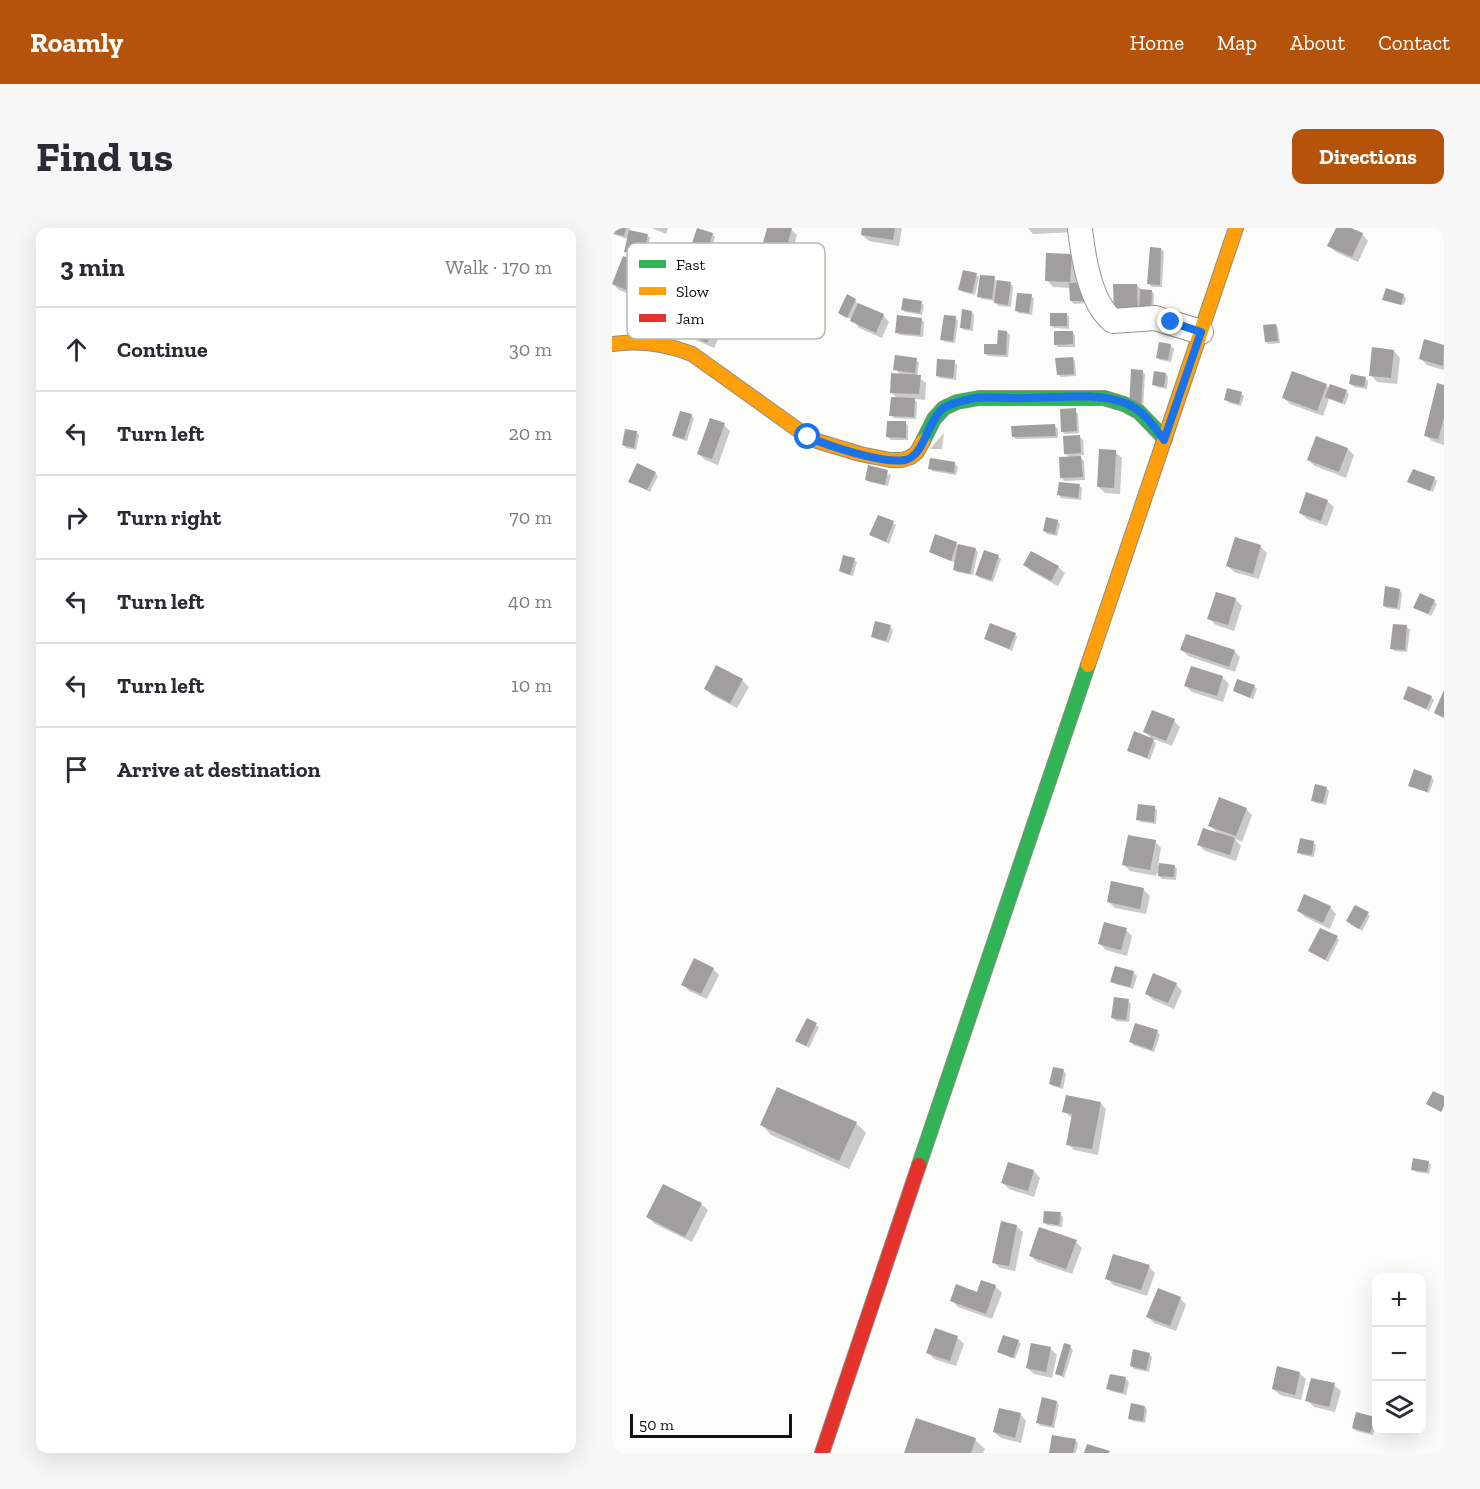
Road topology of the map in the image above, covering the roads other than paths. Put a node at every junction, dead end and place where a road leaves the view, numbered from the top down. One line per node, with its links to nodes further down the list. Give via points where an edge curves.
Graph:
1 (1080, 228): 3 (street, via 1089,277 1103,314 1113,321 1155,318)
2 (1236, 228): 3 (main road)
3 (1201, 332): 5 (main road)
4 (612, 344): 5 (main road, via 656,342 692,354 808,437 857,454 904,460 913,456 936,414 946,406 978,398 1104,398 1140,411)
5 (1164, 440): 6 (main road)
6 (822, 1453)

